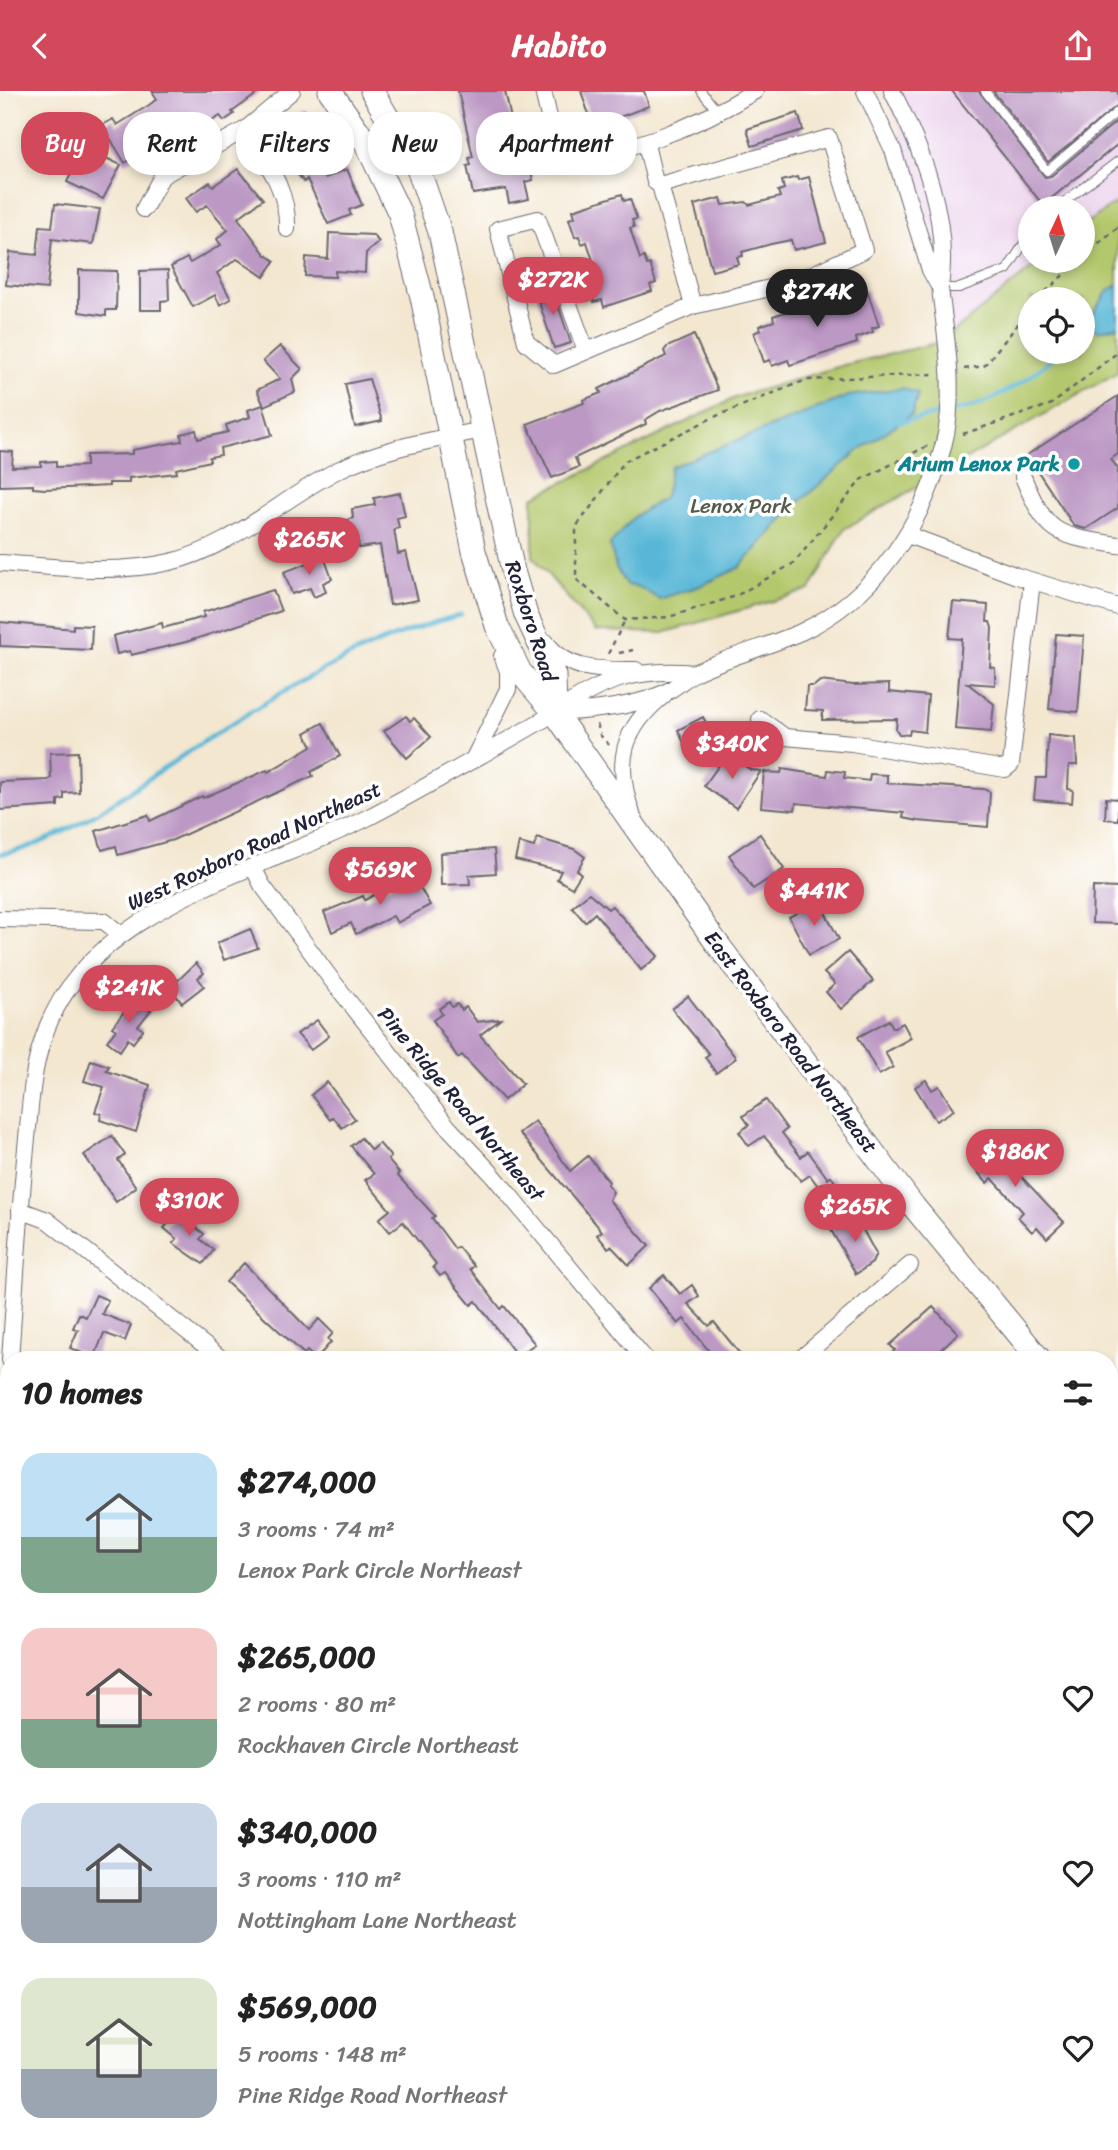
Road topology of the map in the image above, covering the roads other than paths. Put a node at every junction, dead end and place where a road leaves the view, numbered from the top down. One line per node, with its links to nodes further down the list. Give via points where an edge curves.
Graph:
1 (292, 91): 12 (street)
2 (330, 91): 30 (main road, Roxboro Road, via 365,141 400,214 422,297)
3 (372, 91): 13 (main road, Roxboro Road)
4 (390, 91): 14 (main road)
5 (542, 91): 17 (street, via 560,165)
6 (701, 91): 15 (lane)
7 (755, 91): 15 (street)
8 (865, 91): 26 (street, via 893,150 930,270)
9 (892, 91): 26 (street, via 921,154 932,191 943,266)
10 (985, 91): 11 (lane, via 1047,171)
11 (1118, 111)
12 (267, 112)
13 (384, 112)
14 (402, 112)
15 (719, 113): 17 (street)
16 (236, 135): 23 (street, via 162,176)
17 (646, 144): 21 (street, via 655,182)
18 (1118, 161): 22 (lane)
19 (273, 175): 24 (street, via 288,211)
20 (420, 175): 29 (main road, Roxboro Road, via 440,232)
21 (660, 184): 27 (street); 27 (street, via 829,138 864,250 796,282)
22 (1072, 196)
23 (144, 209)
24 (287, 229)
25 (1018, 253): 26 (lane, via 1007,271 959,288)
26 (940, 288): 32 (street, bridge, via 949,416 935,477)
27 (693, 306): 28 (street)
28 (586, 351): 28 (street, via 554,365 527,342 498,229 538,219)
29 (482, 431): 30 (street); 37 (main road, Roxboro Road)
30 (449, 437): 34 (street, via 377,454 341,468 234,536 172,561 100,569); 38 (main road, Roxboro Road, via 474,551)
31 (1023, 477): 33 (street, via 1035,505 1055,531 1093,543)
32 (908, 535): 35 (street); 40 (street, via 865,587 834,613 803,631)
33 (1117, 544)
34 (0, 563)
35 (1032, 581): 36 (street); 43 (street, via 1011,764 1005,769 852,743 785,737)
36 (1118, 607)
37 (526, 615): 39 (street, via 555,655 578,667); 42 (main road, Roxboro Road, via 554,675)
38 (497, 626): 42 (main road, Roxboro Road, via 520,672); 44 (street, via 508,689)
39 (660, 669): 40 (street); 42 (street, West Roxboro Road Northeast, via 583,692)
40 (694, 673): 41 (street)
41 (668, 691): 42 (street, via 592,711); 45 (street, via 643,713 627,736 623,773)
42 (555, 713): 44 (street, West Roxboro Road Northeast); 45 (main road, East Roxboro Road Northeast)
43 (760, 719)
44 (473, 760): 46 (street, West Roxboro Road Northeast, via 363,819)
45 (637, 829): 56 (main road, East Roxboro Road Northeast, via 914,1207)
46 (253, 867): 48 (street, West Roxboro Road Northeast); 54 (street, Pine Ridge Road Northeast, via 331,979 431,1106)
47 (0, 919): 48 (street, via 104,921)
48 (121, 934): 49 (street, West Roxboro Road Northeast, via 72,983 43,1038 33,1080)
49 (20, 1210): 51 (street, West Roxboro Road Northeast); 53 (street, via 47,1220)
50 (910, 1265): 55 (street)
51 (6, 1328): 52 (street, West Roxboro Road Northeast)
52 (9, 1351)
53 (212, 1351)
54 (638, 1351)
55 (810, 1351)
56 (1033, 1351)

